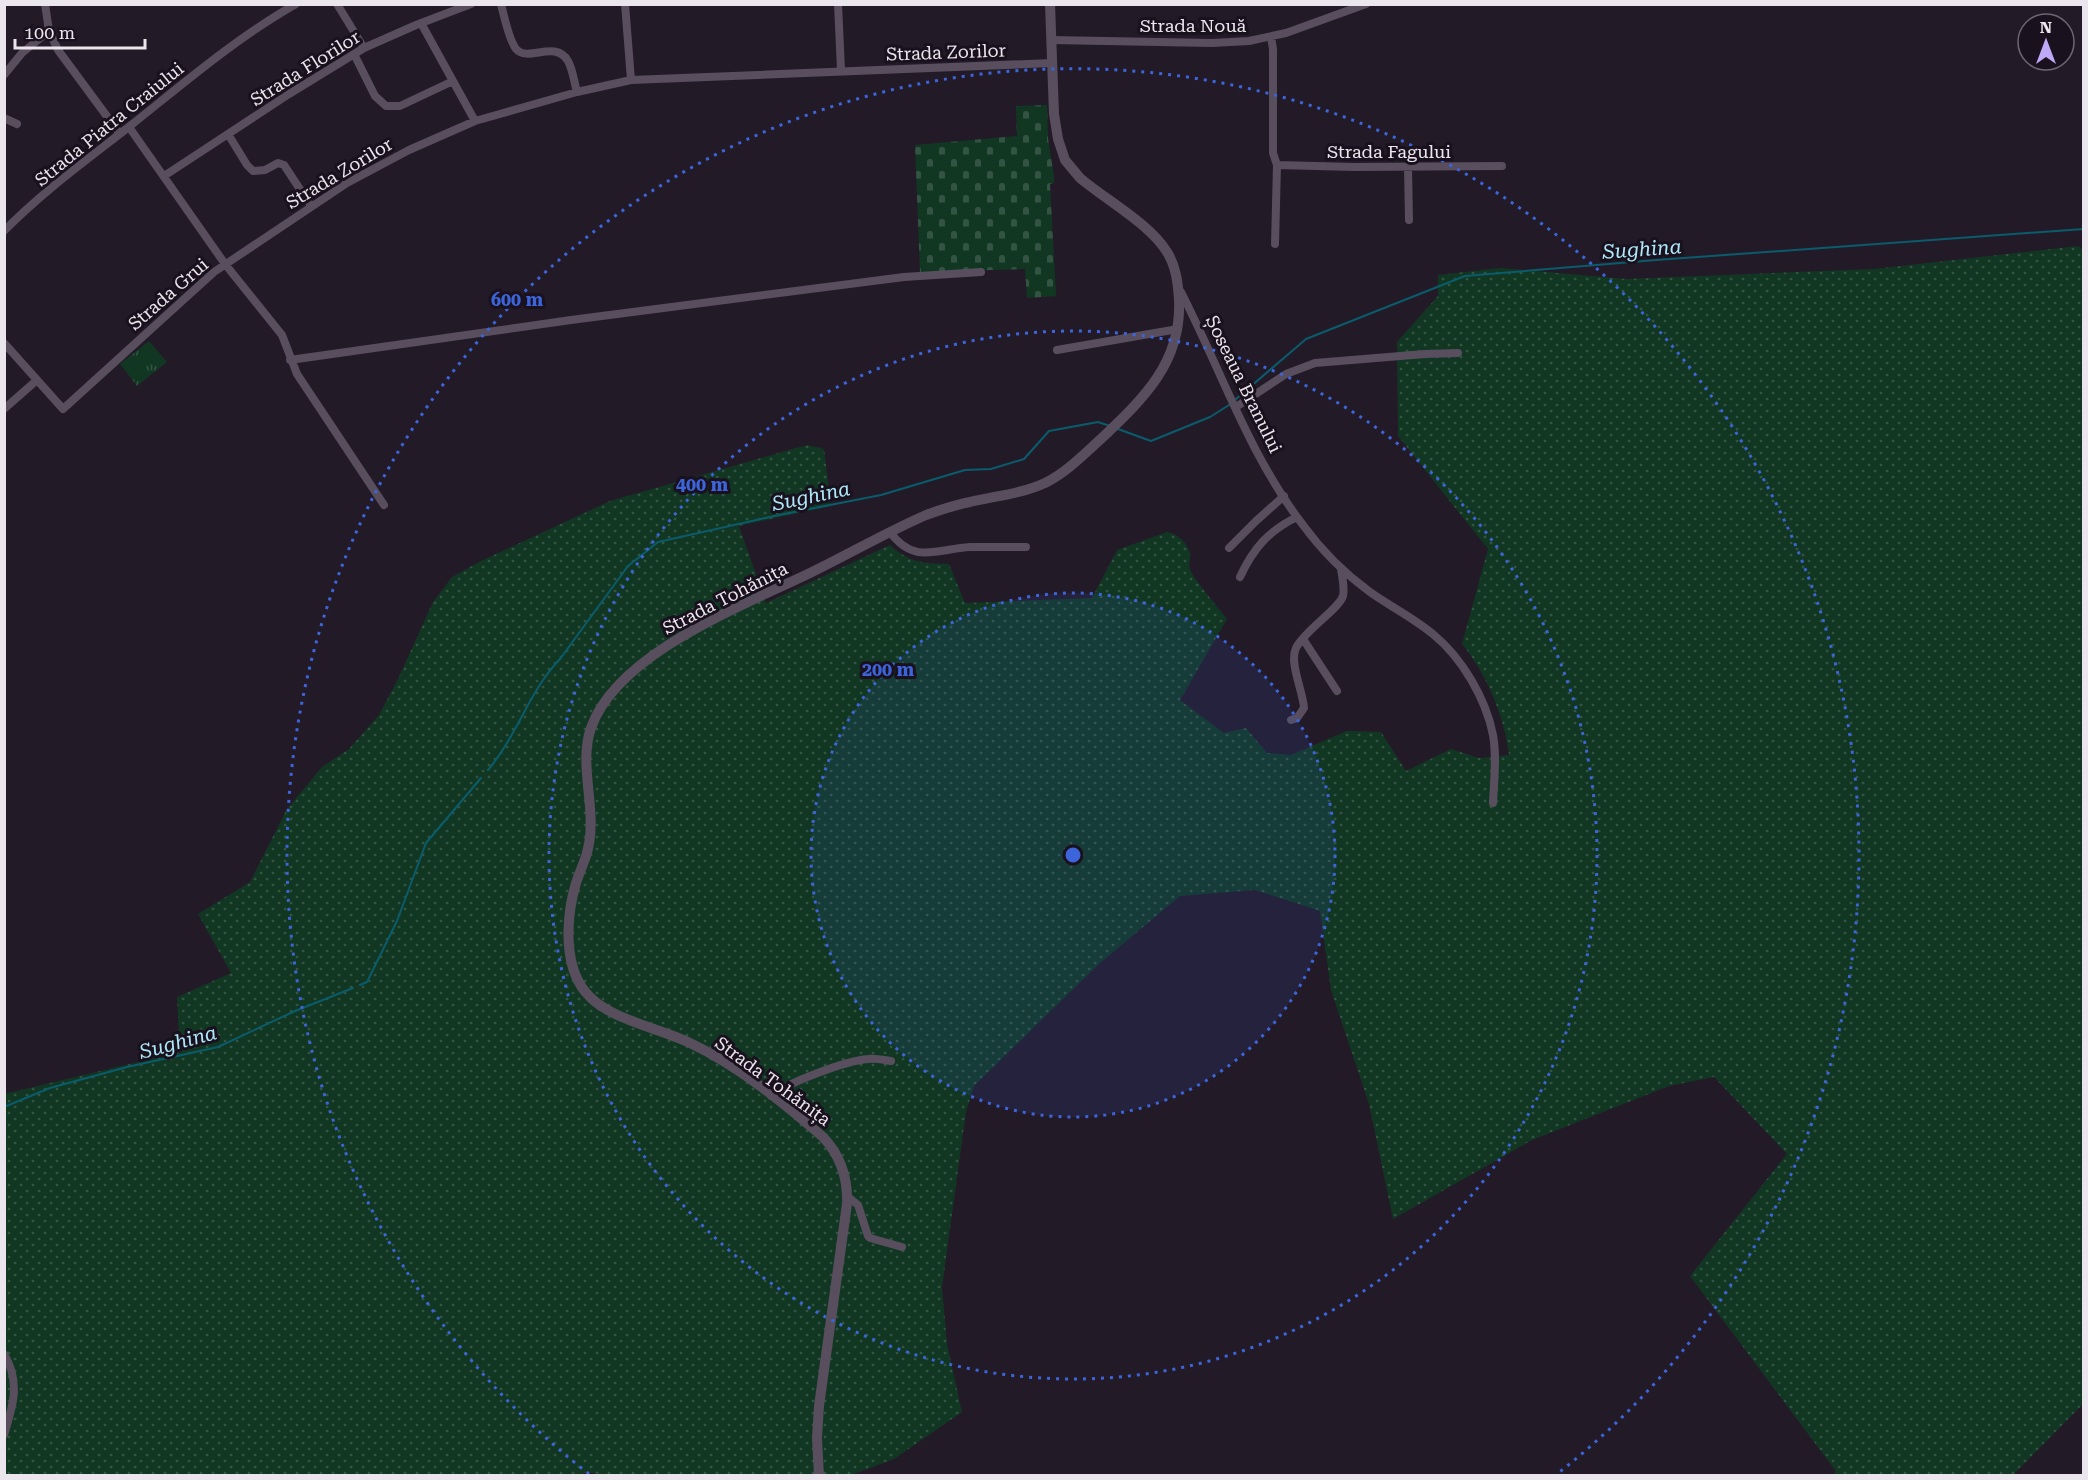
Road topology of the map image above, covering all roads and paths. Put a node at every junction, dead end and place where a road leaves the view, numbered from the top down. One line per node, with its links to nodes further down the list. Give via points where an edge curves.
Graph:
1 (45, 4): 11 (street)
2 (296, 4): 25 (street, Strada Piatra Craiului, via 229,47)
3 (337, 4): 14 (street)
4 (471, 4): 10 (street, Strada Florilor)
5 (501, 4): 21 (street, via 515,48 523,53 562,54 569,63)
6 (625, 4): 19 (street)
7 (838, 4): 17 (street)
8 (1050, 4): 13 (main road, Șoseaua Branului)
9 (1366, 4): 12 (street, Strada Nouă)
10 (421, 23): 14 (street, Strada Florilor); 20 (street)
11 (49, 31): 18 (street, via 22,53); 26 (street, via 58,50)
12 (1271, 37): 13 (street, Strada Nouă, via 1212,43); 28 (street)
13 (1051, 40): 16 (main road, Șoseaua Branului)
14 (364, 48): 15 (street, Strada Florilor)
15 (354, 54): 20 (street, via 375,96 386,106 400,106); 27 (street, Strada Florilor)
16 (1052, 63): 17 (street, Strada Zorilor); 38 (main road, Șoseaua Branului, via 1056,128 1065,160 1090,186 1160,242 1173,262)
17 (841, 70): 19 (street, Strada Zorilor)
18 (4, 75)
19 (631, 80): 21 (street, Strada Zorilor)
20 (453, 81): 23 (street)
21 (577, 92): 23 (street, Strada Zorilor)
22 (4, 118): 24 (street)
23 (475, 121): 32 (street, Strada Zorilor, via 377,166)
24 (17, 124)
25 (129, 127): 26 (street, Strada Piatra Craiului); 31 (street, Strada Grui)
26 (120, 134): 34 (street, Strada Piatra Craiului)
27 (228, 134): 31 (street, Strada Florilor); 32 (street, via 253,171 278,163 284,165)
28 (1276, 165): 29 (street, Strada Fagului); 35 (street)
29 (1408, 166): 30 (street, Strada Fagului); 33 (street)
30 (1502, 166)
31 (164, 176): 36 (street, Strada Grui)
32 (310, 206): 36 (street, Strada Zorilor)
33 (1409, 220)
34 (4, 231)
35 (1275, 244)
36 (225, 264): 43 (street, via 282,335); 44 (street, Strada Grui, via 63,409)
37 (981, 272): 43 (street, via 892,279)
38 (1179, 288): 39 (main road, Șoseaua Branului); 45 (street, Șoseaua Branului)
39 (1178, 329): 41 (street); 50 (main road, Șoseaua Branului, via 1164,368 1143,397 1071,466 1044,483 948,507)
40 (4, 343): 44 (street, Strada Grui)
41 (1057, 350)
42 (1458, 353): 45 (street, via 1315,363 1286,374)
43 (291, 360): 48 (street, via 304,386)
44 (37, 380): 46 (street)
45 (1236, 407): 47 (street, Șoseaua Branului, via 1253,446)
46 (4, 409)
47 (1284, 496): 49 (street, Șoseaua Branului); 52 (street)
48 (384, 505)
49 (1297, 517): 54 (street, Șoseaua Branului); 55 (street, via 1265,537)
50 (890, 532): 51 (street, via 902,546 920,553 970,547); 53 (main road, Șoseaua Branului)
51 (1026, 547)
52 (1229, 548)
53 (836, 560): 61 (main road, Strada Tohănița, via 712,621 655,654 606,701 588,740 592,833 572,902 568,932 579,982 599,1005 710,1053)
54 (1341, 568): 56 (street, via 1341,600); 59 (street, Șoseaua Branului, via 1435,635 1462,667 1493,734)
55 (1240, 577)
56 (1304, 639): 57 (street); 58 (street, via 1296,648 1294,661 1304,708)
57 (1337, 691)
58 (1291, 720)
59 (1493, 803)
60 (891, 1062): 61 (street, via 856,1062 796,1081)
61 (771, 1096): 62 (main road, Strada Tohănița, via 832,1147 843,1167)
62 (847, 1196): 63 (street, via 858,1204 870,1239); 66 (main road, Strada Tohănița, via 819,1406)
63 (903, 1247)
64 (4, 1354): 65 (street, via 15,1381)
65 (4, 1435)
66 (819, 1476)

